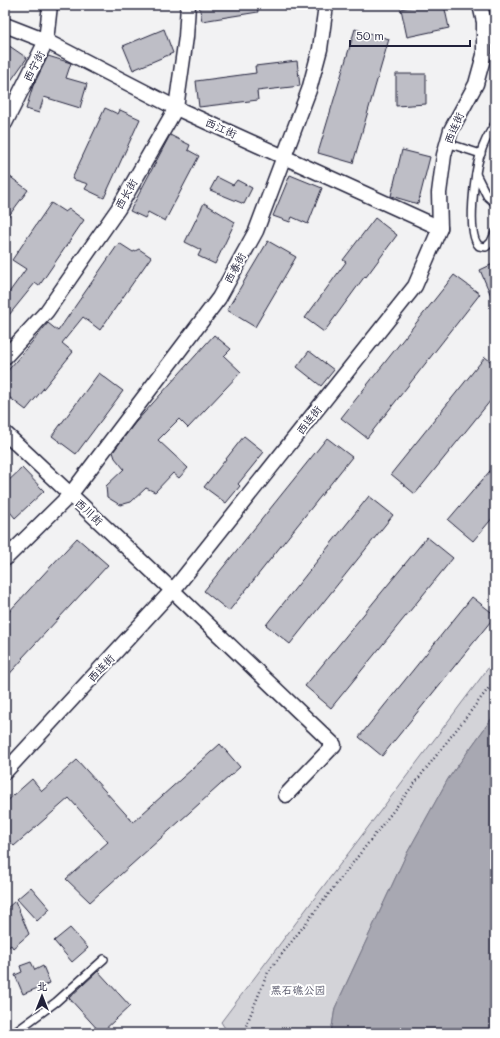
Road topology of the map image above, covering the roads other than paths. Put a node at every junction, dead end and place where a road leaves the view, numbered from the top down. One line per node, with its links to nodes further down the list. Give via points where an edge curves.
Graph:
1 (50, 5): 6 (street, 西宁街)
2 (188, 5): 7 (street, 西长街)
3 (326, 5): 12 (street, 西春街, via 320,49 309,90)
4 (480, 5): 10 (street, 西连街, via 484,22 484,55 476,84 451,130)
5 (5, 24): 6 (street, 西江街)
6 (46, 42): 7 (street, 西江街); 8 (street, 西宁街)
7 (176, 108): 12 (street, 西江街); 17 (street, 西长街, via 118,209 47,310)
8 (5, 123)
9 (495, 124): 11 (lane)
10 (447, 143): 11 (lane); 15 (street, 西连街, via 439,193)
11 (481, 154): 13 (lane)
12 (284, 156): 15 (street, 西江街); 19 (street, 西春街, via 256,231 219,298)
13 (476, 174): 14 (lane, via 487,196); 16 (lane, via 473,212 475,242 486,247)
14 (495, 203)
15 (440, 228): 21 (street, 西连街, via 415,286)
16 (495, 233)
17 (5, 357)
18 (5, 433): 19 (street, 西川街)
19 (70, 495): 20 (street, 西春街); 21 (street, 西川街)
20 (5, 559)
21 (172, 590): 22 (street, 西连街); 23 (street, 西川街, via 334,745)
22 (5, 772)
23 (286, 795)
24 (104, 959): 25 (lane, via 56,1002)
25 (14, 1033)

